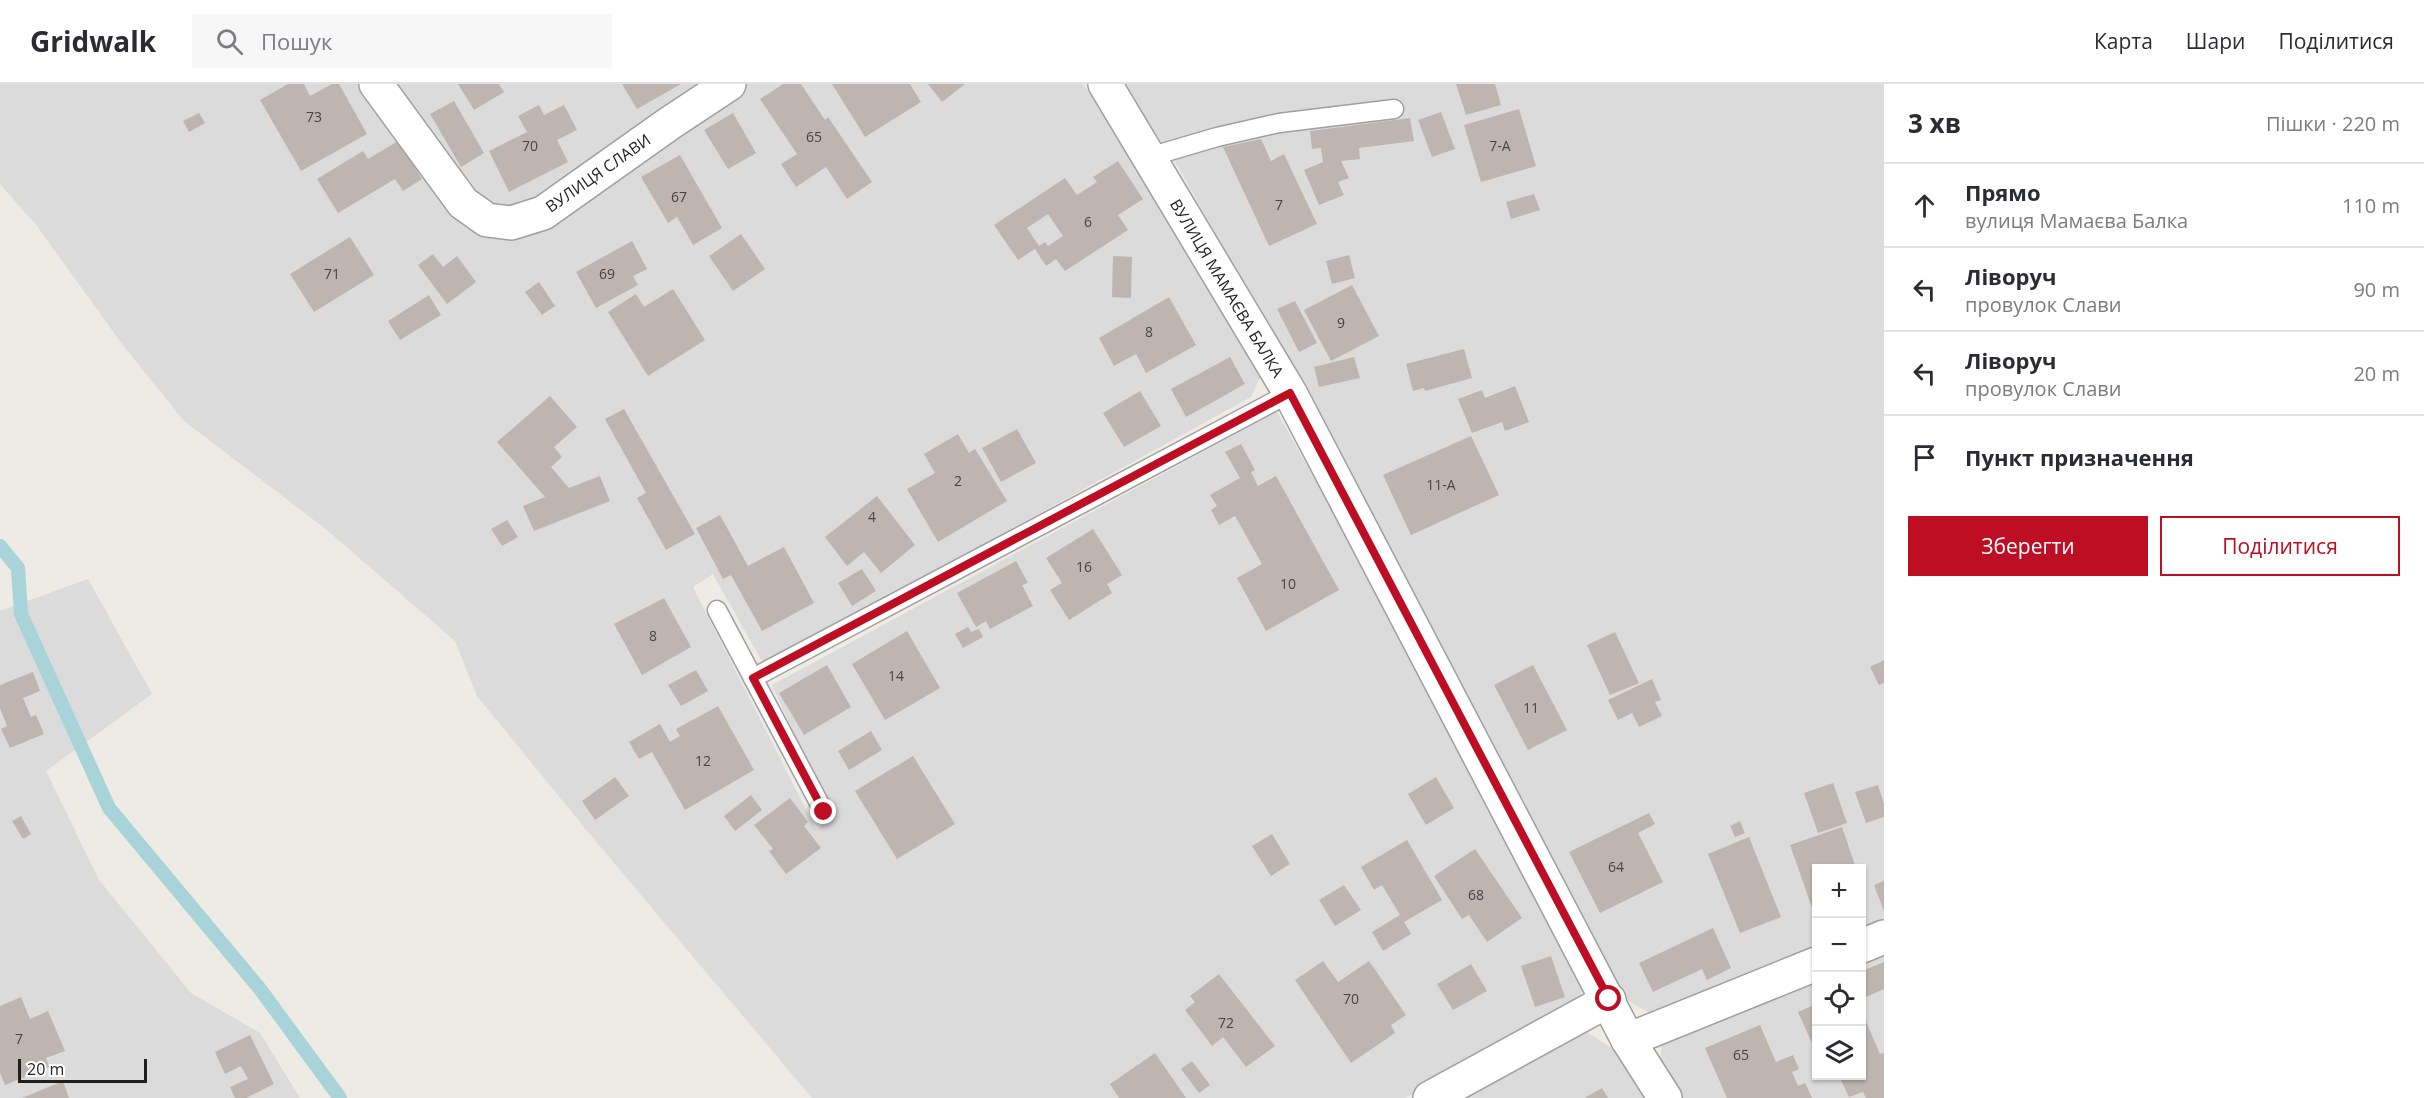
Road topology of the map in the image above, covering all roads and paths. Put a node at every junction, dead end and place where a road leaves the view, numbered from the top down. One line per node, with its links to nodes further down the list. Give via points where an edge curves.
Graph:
1 (376, 84): 2 (street, ВУЛИЦЯ СЛАВИ, via 463,203 487,220 511,223 543,213)
2 (729, 84)
3 (1105, 84): 5 (street, ВУЛИЦЯ МАМАЄВА БАЛКА)
4 (1394, 109): 5 (lane, via 1279,123)
5 (1149, 157): 6 (street, ВУЛИЦЯ МАМАЄВА БАЛКА)
6 (1290, 393): 8 (lane); 13 (street, ВУЛИЦЯ МАМАЄВА БАЛКА)
7 (717, 610): 8 (lane)
8 (753, 678): 9 (lane)
9 (824, 812)
10 (1884, 937): 11 (street)
11 (1866, 944)
12 (1812, 966): 14 (street)
13 (1609, 999): 14 (street, ВУЛИЦЯ МАМАЄВА БАЛКА); 15 (street)
14 (1628, 1040): 16 (street, ВУЛИЦЯ МАМАЄВА БАЛКА)
15 (1430, 1098)
16 (1665, 1098)

